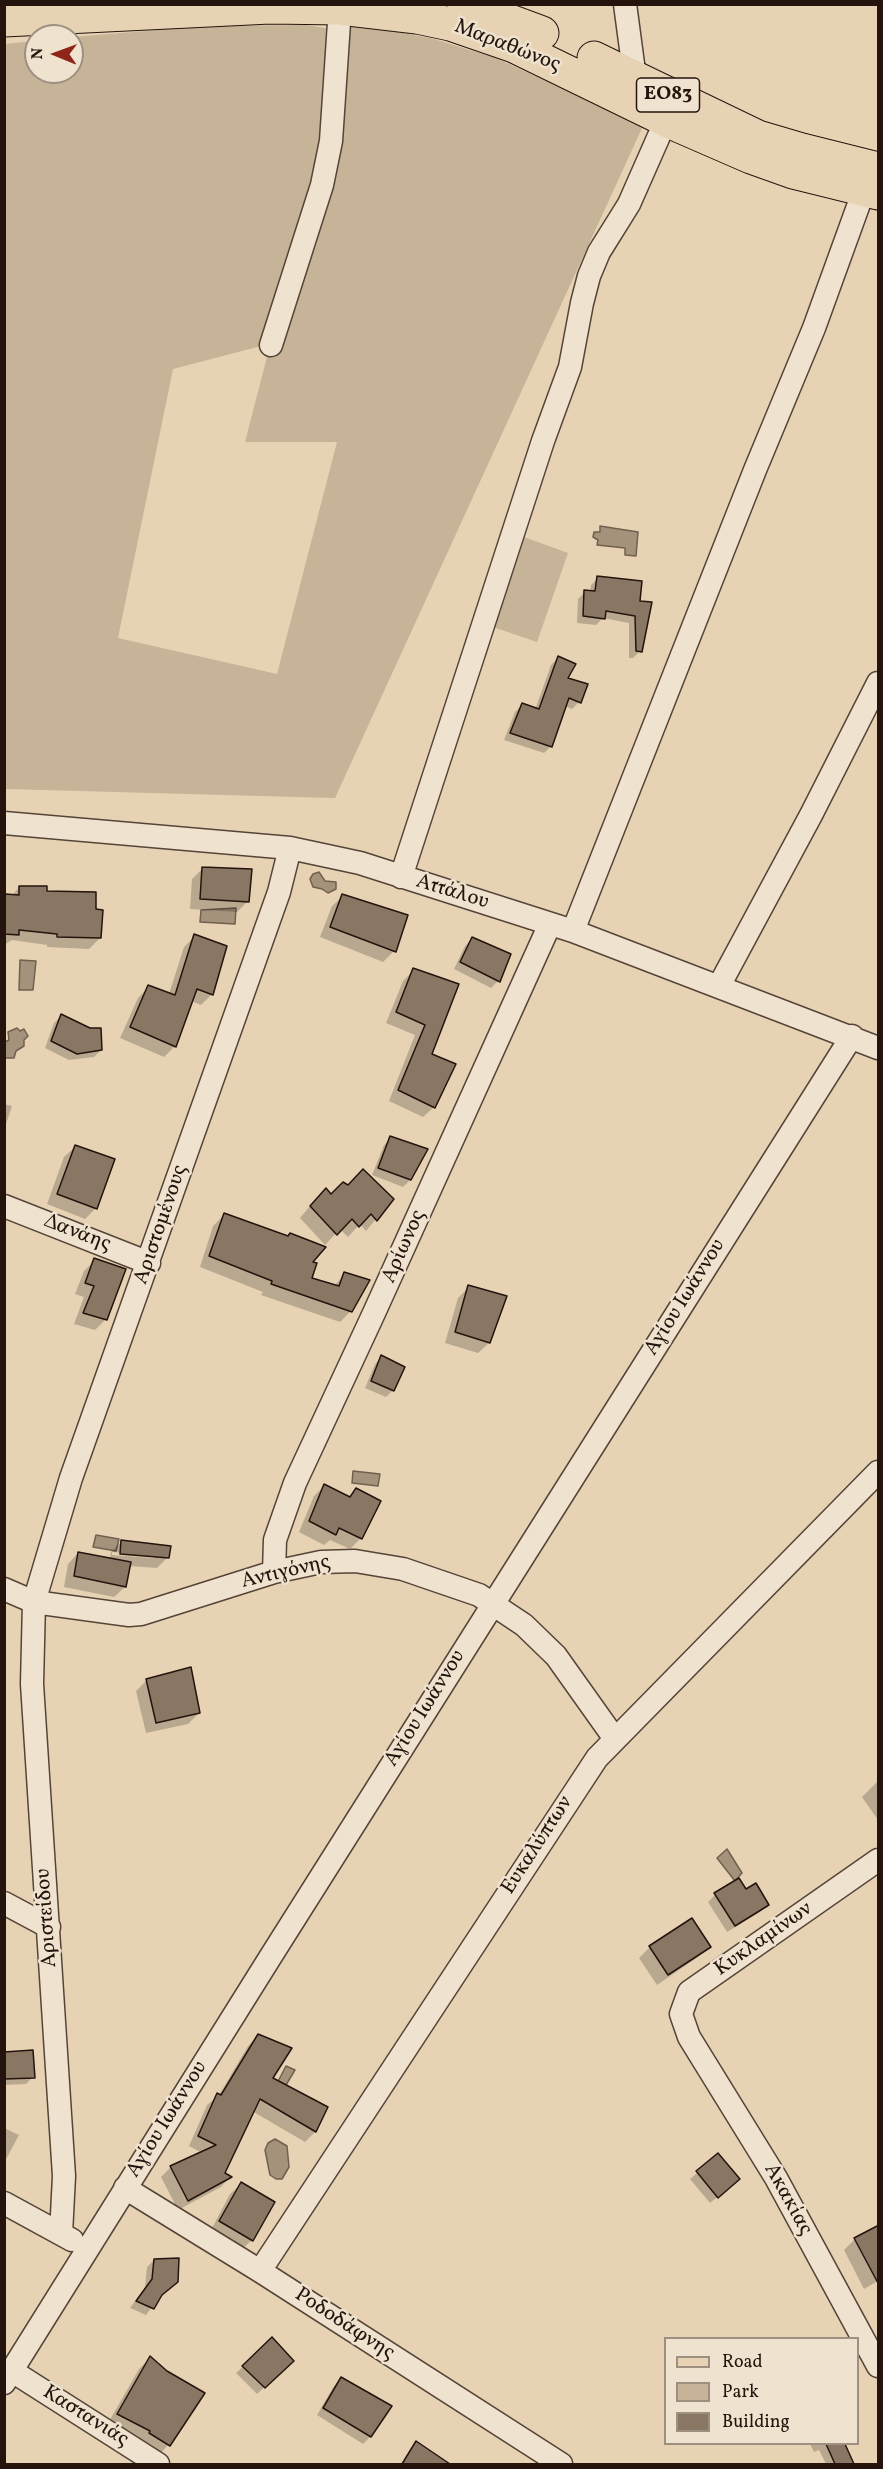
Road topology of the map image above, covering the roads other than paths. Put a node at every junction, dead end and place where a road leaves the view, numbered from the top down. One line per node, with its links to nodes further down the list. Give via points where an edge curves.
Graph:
1 (464, 4): 5 (main road, Μαραθώνος / ΕΟ83, via 525,26)
2 (625, 4): 5 (street)
3 (340, 8): 4 (main road, Μαραθώνος / ΕΟ83, via 270,7); 6 (main road, Μαραθώνος / ΕΟ83, via 417,17 514,46); 8 (street, via 331,141 322,186)
4 (4, 20)
5 (635, 78): 7 (main road, Μαραθώνος / ΕΟ83, via 758,136 802,150)
6 (666, 120): 7 (main road, Μαραθώνος / ΕΟ83, via 782,168); 12 (street, via 629,204 589,276 567,375)
7 (874, 184): 14 (street, via 755,470)
8 (271, 345)
9 (879, 682): 15 (street)
10 (4, 823): 11 (street, Αττάλου)
11 (290, 848): 12 (street, Αττάλου, via 341,858); 19 (street, Αριστομένους, via 279,892)
12 (401, 877): 13 (street, Αττάλου)
13 (550, 924): 14 (street, Αττάλου); 21 (street, Αρίωνος, via 295,1483 275,1540)
14 (573, 931): 15 (street, Αττάλου)
15 (718, 986): 16 (street, Αττάλου)
16 (852, 1036): 17 (street, Αττάλου); 24 (street, Αγίου Ιωάννου)
17 (879, 1048)
18 (4, 1206): 19 (street, Δανάης)
19 (149, 1263): 23 (street, Αριστομένους, via 71,1478)
20 (879, 1472): 25 (street, Ευκαλύπτων)
21 (274, 1572): 23 (street, Αντιγόνης, via 141,1614 113,1614); 24 (street, Αντιγόνης, via 339,1560 368,1562 444,1582)
22 (4, 1589): 23 (street, Αντιγόνης)
23 (34, 1602): 28 (street, Αριστείδου, via 32,1684)
24 (493, 1603): 25 (street, Αντιγόνης, via 524,1625 556,1656); 30 (street, Αγίου Ιωάννου)
25 (615, 1739): 34 (street, Ευκαλύπτων, via 588,1770)
26 (879, 1860): 29 (street, Κυκλαμίνων, via 689,1992 681,2014)
27 (4, 1903): 28 (street)
28 (49, 1928): 32 (street, Αριστείδου, via 64,2176)
29 (689, 2037): 35 (street, Ακακίας, via 776,2178)
30 (125, 2188): 33 (street, Αγίου Ιωάννου); 34 (street, Ροδοδάφνης)
31 (4, 2203): 32 (street)
32 (61, 2234): 33 (street)
33 (87, 2248): 36 (street, Αγίου Ιωάννου)
34 (260, 2271): 38 (street, Ροδοδάφνης)
35 (879, 2366)
36 (8, 2377): 37 (street, Καστανιάς)
37 (158, 2464)
38 (561, 2464)

